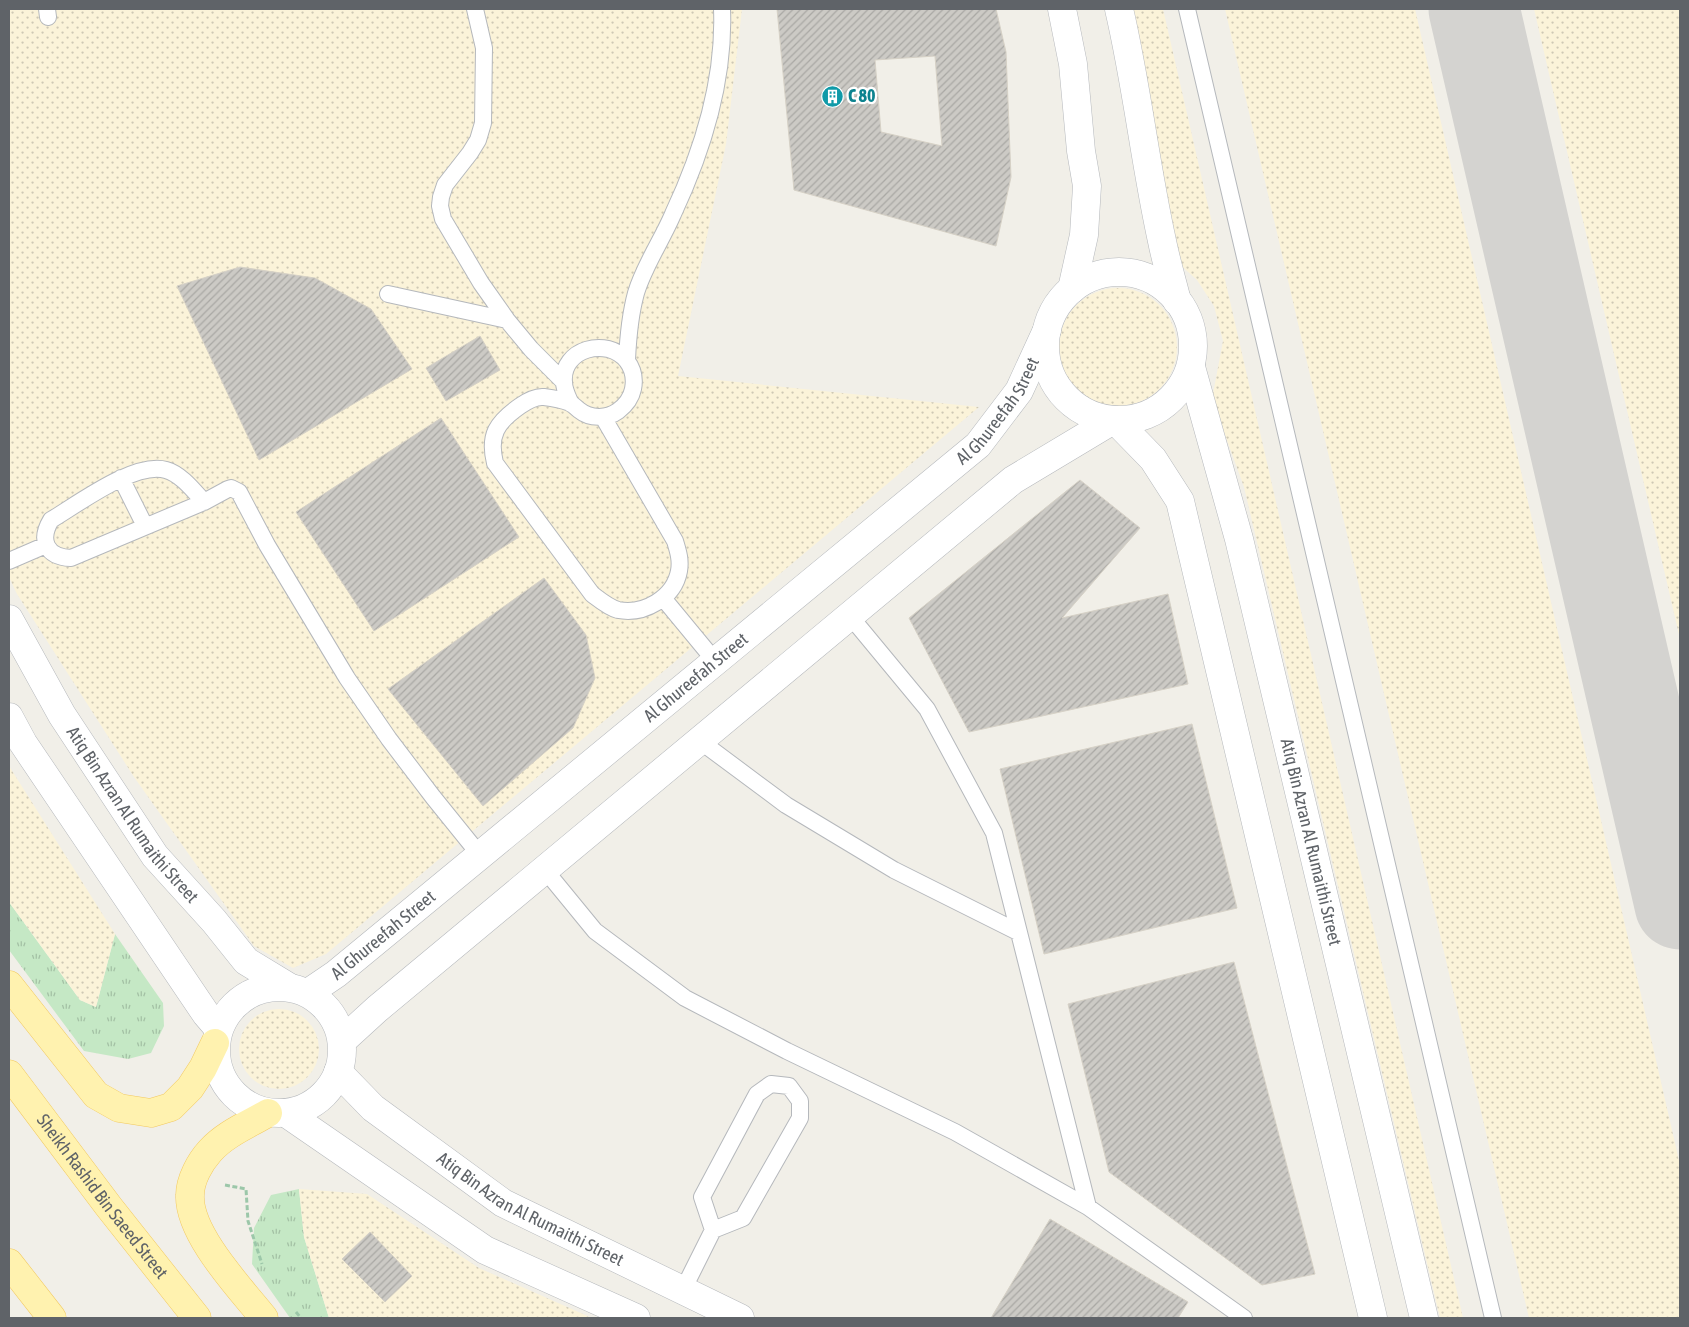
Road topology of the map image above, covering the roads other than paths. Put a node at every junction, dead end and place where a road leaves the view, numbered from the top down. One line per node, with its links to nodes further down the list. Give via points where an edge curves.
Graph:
1 (475, 9): 9 (lane, via 484,48 483,123 478,140 445,185 440,206 442,219 457,245)
2 (722, 9): 11 (lane, via 720,57 703,142 637,291 630,320)
3 (1062, 9): 6 (street, via 1074,64 1087,186 1084,235)
4 (1119, 9): 8 (street, via 1162,243)
5 (1187, 9): 50 (lane)
6 (1072, 289): 8 (street, via 1092,277 1115,273 1139,275 1160,284); 10 (street, via 1056,308)
7 (388, 294): 9 (lane)
8 (1177, 300): 12 (street, via 1189,321 1194,344)
9 (508, 320): 13 (lane)
10 (1047, 330): 16 (street, via 1046,355 1053,379 1068,399 1088,414); 25 (street, Al Ghureefah Street, via 1019,391 978,445)
11 (627, 360): 13 (lane, via 617,352 594,347 572,358); 15 (lane, via 634,383 631,395 625,405)
12 (1191, 367): 16 (street, via 1169,402 1152,413); 49 (street, Atiq Bin Azran Al Rumaithi Street, via 1240,539)
13 (563, 381): 14 (lane)
14 (571, 404): 15 (lane, via 591,416); 22 (lane, via 541,397 529,400 505,417 493,439 494,463 592,594 604,604 618,610 634,610 650,607)
15 (604, 417): 22 (lane, via 675,541 680,556 679,572)
16 (1114, 420): 23 (street, via 1013,480); 48 (street, via 1153,459 1180,500)
17 (121, 478): 18 (lane, via 141,470 167,470 179,476); 19 (lane); 20 (lane, via 51,520 45,529)
18 (204, 502): 19 (lane); 28 (lane, via 231,488 239,492 266,545 347,678 433,798)
19 (145, 526): 20 (lane, via 71,558 62,558)
20 (46, 545): 21 (lane)
21 (9, 560)
22 (663, 598): 25 (lane)
23 (850, 616): 27 (street); 30 (lane, via 927,709 994,833)
24 (9, 619): 32 (street, Atiq Bin Azran Al Rumaithi Street, via 62,715 155,856 246,961)
25 (715, 661): 28 (street, Al Ghureefah Street)
26 (9, 717): 33 (street, via 23,743)
27 (700, 741): 29 (street); 30 (lane, via 786,805 894,870)
28 (479, 854): 32 (street, Al Ghureefah Street, via 336,974)
29 (545, 870): 34 (street); 38 (lane, via 595,931 685,998 955,1132)
30 (1018, 932): 38 (lane)
31 (9, 985): 33 (main road, via 96,1095 119,1108 151,1113 171,1107 190,1088 203,1068)
32 (298, 990): 33 (street, via 266,987 245,995 229,1009); 34 (street, via 324,1005 336,1022)
33 (217, 1035): 37 (street, via 216,1062 222,1080 234,1095 250,1106)
34 (342, 1041): 35 (street)
35 (338, 1072): 37 (street, via 330,1088 318,1100 303,1109); 41 (street, Atiq Bin Azran Al Rumaithi Street, via 373,1108 503,1203)
36 (9, 1074): 43 (main road, Sheikh Rashid Bin Saeed Street)
37 (277, 1113): 44 (main road, via 210,1150 193,1179 189,1196 195,1220 209,1248); 45 (street, via 485,1250)
38 (1088, 1207): 47 (lane)
39 (713, 1230): 39 (lane, via 743,1218 800,1118 800,1101 789,1086 771,1084 757,1094 702,1196); 41 (lane)
40 (9, 1263): 42 (main road)
41 (684, 1290): 46 (street, Atiq Bin Azran Al Rumaithi Street)
42 (52, 1318)
43 (197, 1318)
44 (264, 1318)
45 (636, 1318)
46 (740, 1318)
47 (1244, 1318)
48 (1373, 1318)
49 (1424, 1318)
50 (1493, 1318)

